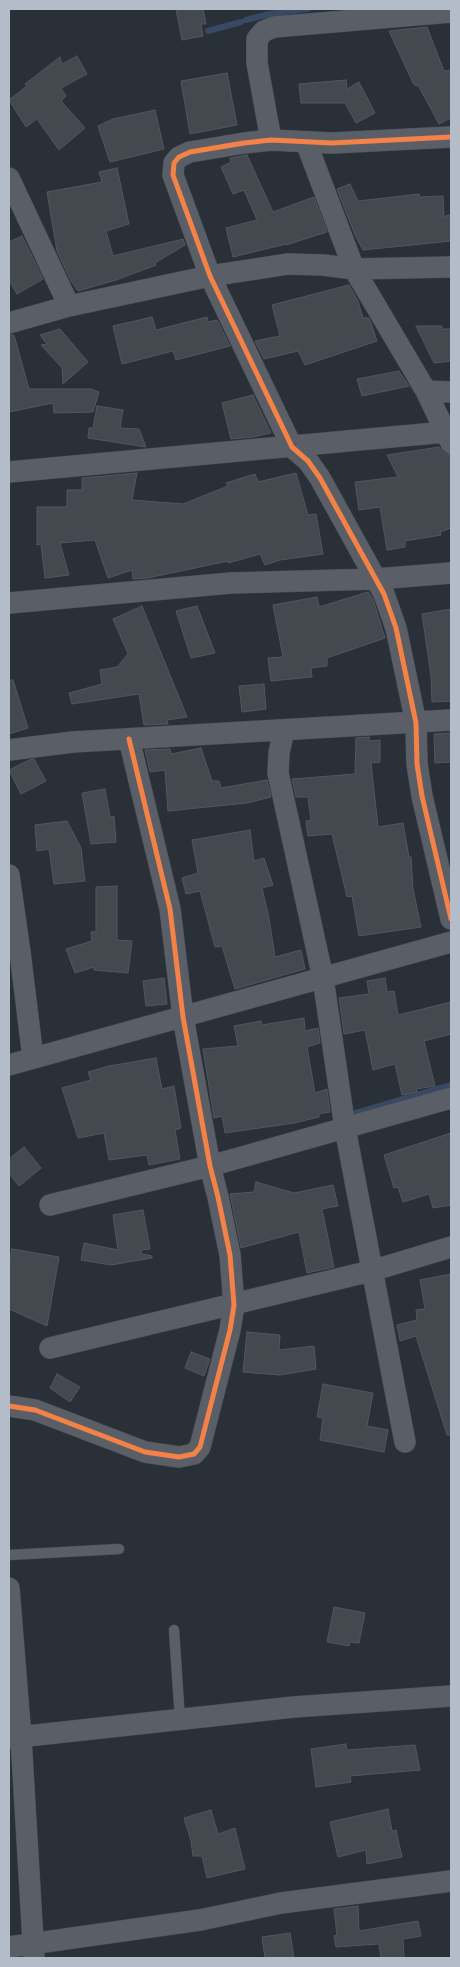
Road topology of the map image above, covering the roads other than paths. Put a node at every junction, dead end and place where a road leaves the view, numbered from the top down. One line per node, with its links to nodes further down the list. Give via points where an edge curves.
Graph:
1 (451, 12): 2 (street)
2 (356, 14): 4 (street, via 274,27 257,39 256,63)
3 (451, 137): 5 (street)
4 (272, 140): 5 (street); 9 (street, via 190,152 174,163 173,174)
5 (306, 142): 8 (street)
6 (9, 178): 10 (street)
7 (451, 267): 8 (street)
8 (354, 268): 9 (street, via 288,264); 12 (street)
9 (210, 276): 10 (street); 15 (street)
10 (69, 306): 11 (street)
11 (9, 323)
12 (426, 391): 13 (street); 14 (street)
13 (451, 392)
14 (448, 437): 15 (street)
15 (292, 447): 16 (street); 18 (street, via 320,478)
16 (9, 472)
17 (451, 573): 18 (street)
18 (376, 579): 19 (street, via 231,583); 21 (street, via 396,628)
19 (9, 604)
20 (451, 720): 21 (street)
21 (416, 722): 22 (street); 27 (street, via 422,796)
22 (284, 730): 23 (street); 29 (street, via 278,773)
23 (129, 739): 24 (street); 30 (street, via 170,909)
24 (9, 750)
25 (9, 876): 26 (street)
26 (11, 905): 31 (street)
27 (451, 919)
28 (451, 942): 29 (street)
29 (323, 978): 30 (street); 34 (street)
30 (183, 1017): 31 (street); 35 (street)
31 (33, 1058): 32 (street)
32 (9, 1065)
33 (451, 1098): 34 (street)
34 (345, 1128): 35 (street); 38 (street)
35 (210, 1166): 36 (street); 39 (street, via 230,1255)
36 (50, 1205)
37 (451, 1247): 38 (street)
38 (371, 1271): 39 (street); 42 (street)
39 (234, 1306): 40 (street); 41 (street, via 200,1447 194,1454 179,1457 145,1452 35,1410)
40 (50, 1348)
41 (9, 1406)
42 (405, 1442)
43 (119, 1549): 44 (lane)
44 (9, 1555)
45 (9, 1588): 49 (street)
46 (174, 1630): 48 (lane)
47 (451, 1696): 48 (street, via 294,1707)
48 (180, 1720): 49 (street)
49 (15, 1738): 52 (street)
50 (451, 1881): 52 (street, via 281,1903)
51 (9, 1947): 52 (street)
52 (33, 1952)

